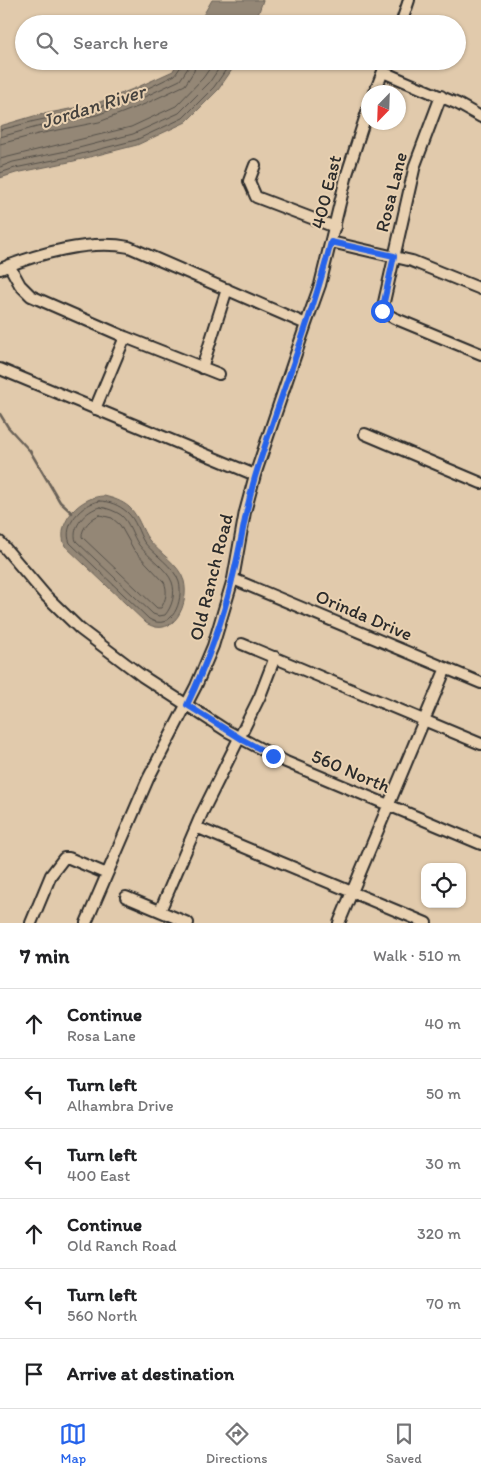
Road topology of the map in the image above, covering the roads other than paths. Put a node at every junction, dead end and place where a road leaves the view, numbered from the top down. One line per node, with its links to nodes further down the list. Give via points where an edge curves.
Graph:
1 (409, 0): 2 (street)
2 (404, 15)
3 (383, 72): 4 (street); 5 (street)
4 (378, 85)
5 (441, 96): 6 (street); 11 (street, Rosa Lane, via 415,165)
6 (481, 117)
7 (361, 129): 9 (street, 400 East)
8 (255, 165): 9 (street, via 249,181 256,197)
9 (335, 226): 10 (street, 400 East)
10 (331, 242): 11 (street); 13 (street, 400 East)
11 (394, 256): 14 (street, via 412,260); 18 (street, Rosa Lane, via 382,311)
12 (5, 267): 15 (street, via 46,254 111,244 128,248); 17 (street, via 31,296)
13 (320, 285): 16 (street, Old Ranch Road)
14 (481, 289)
15 (227, 290): 16 (street); 19 (street)
16 (306, 324): 24 (street, Old Ranch Road)
17 (125, 337): 19 (street); 22 (street)
18 (481, 354)
19 (202, 368): 21 (street)
20 (0, 370): 22 (street)
21 (219, 374)
22 (95, 409): 24 (street)
23 (366, 434): 25 (street)
24 (256, 475): 27 (street, Old Ranch Road)
25 (481, 483)
26 (0, 542): 32 (street, 560 North, via 45,595 80,629)
27 (233, 579): 30 (street, Orinda Drive); 32 (street, Old Ranch Road, via 213,646)
28 (242, 644): 29 (street)
29 (275, 658): 33 (street); 34 (street)
30 (446, 668): 31 (street, Orinda Drive); 33 (street)
31 (481, 683)
32 (187, 705): 34 (street, 560 North); 39 (street, Old Ranch Road, via 148,778)
33 (424, 720): 35 (street); 36 (street)
34 (240, 738): 36 (street, 560 North, via 286,762); 37 (street)
35 (481, 744)
36 (388, 806): 38 (street, 560 North); 40 (street)
37 (196, 827): 40 (street); 42 (street)
38 (481, 844)
39 (107, 874): 43 (street, via 64,858 51,875); 44 (street, Old Ranch Road)
40 (352, 892): 46 (street); 47 (street)
41 (126, 897): 42 (street)
42 (160, 911): 45 (street)
43 (31, 923)
44 (86, 923)
45 (188, 923)
46 (339, 923)
47 (426, 923)

